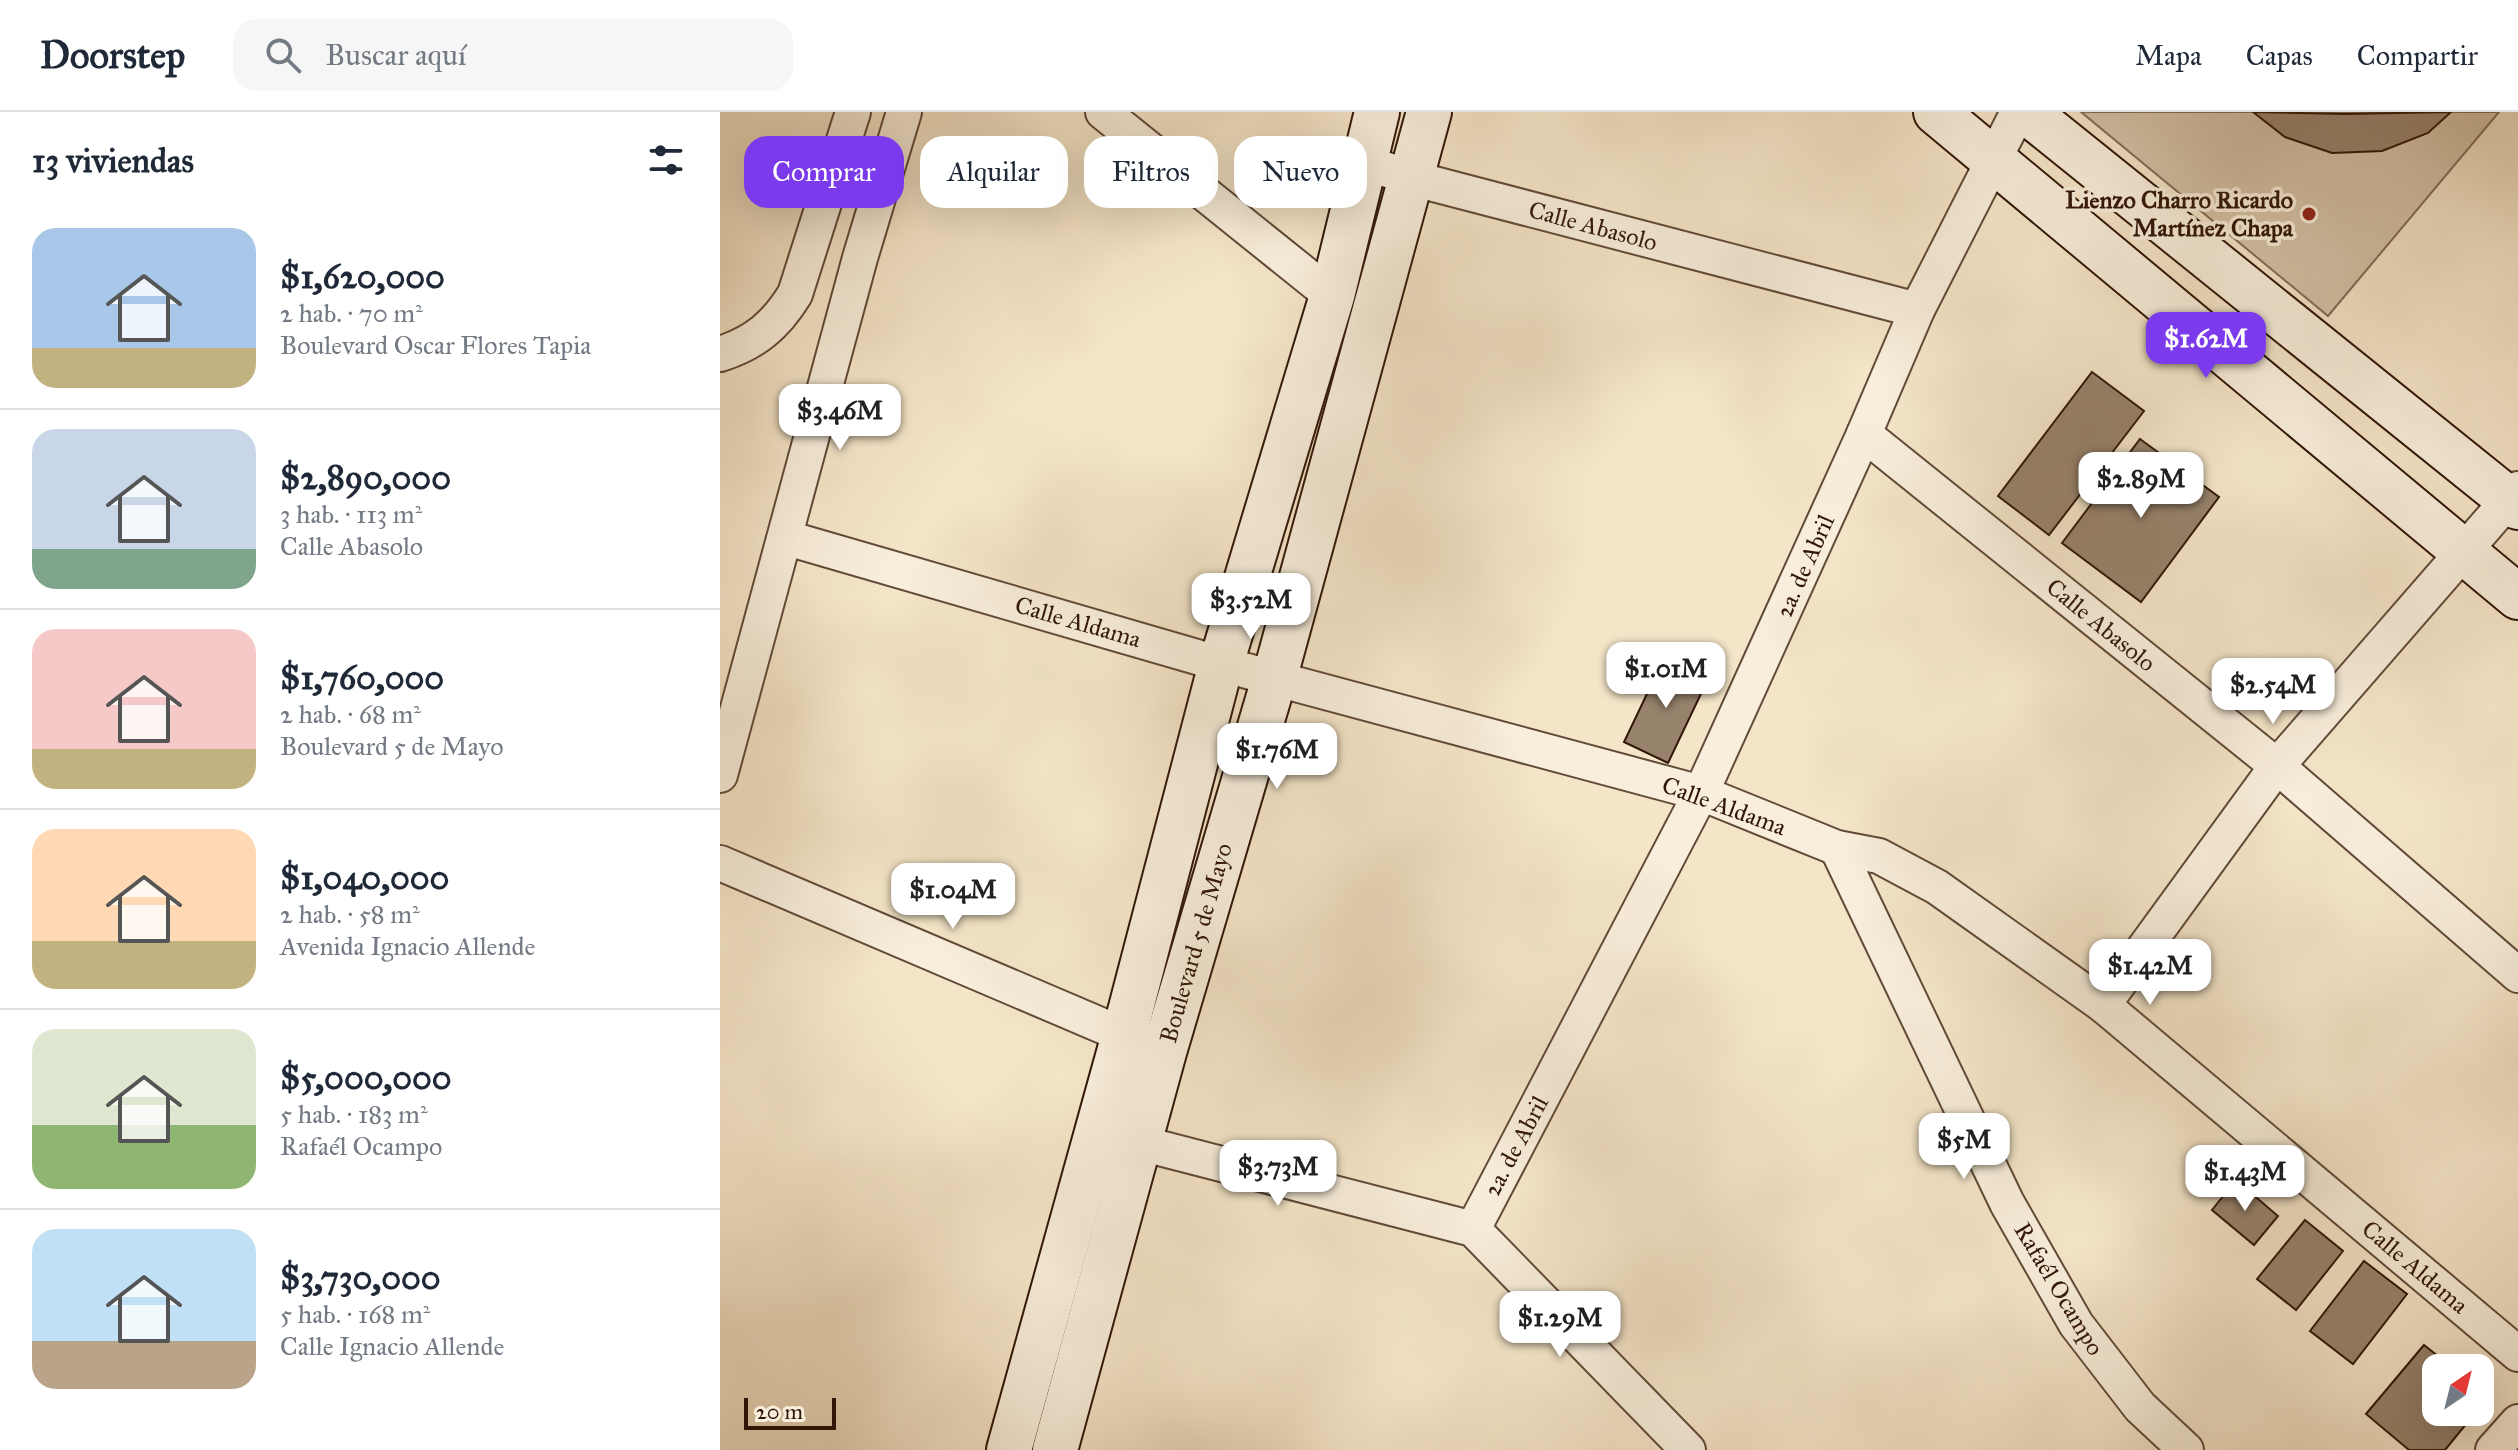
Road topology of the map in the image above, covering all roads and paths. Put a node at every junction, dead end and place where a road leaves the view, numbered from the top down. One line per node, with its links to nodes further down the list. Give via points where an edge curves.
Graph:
1 (853, 112): 16 (street, via 795,294 779,320 756,339)
2 (904, 112): 19 (street)
3 (1103, 112): 14 (street)
4 (1377, 112): 9 (street, Boulevard 5 de Mayo)
5 (1429, 112): 12 (street, Boulevard 5 de Mayo)
6 (1936, 112): 10 (street)
7 (2018, 112): 10 (street, 2a. de Abril)
8 (2027, 112): 18 (street)
9 (1367, 150)
10 (1992, 157): 15 (street, 2a. de Abril); 20 (street)
11 (1367, 163): 12 (street, Calle Abasolo)
12 (1411, 178): 15 (street, Calle Abasolo); 23 (street, Boulevard 5 de Mayo)
13 (1353, 208): 14 (street, Boulevard 5 de Mayo)
14 (1332, 296): 22 (street, Boulevard 5 de Mayo)
15 (1917, 310): 17 (street, 2a. de Abril)
16 (720, 354)
17 (1864, 434): 24 (street, Calle Abasolo); 26 (street, 2a. de Abril)
18 (2515, 498): 20 (street)
19 (787, 538): 22 (street, Calle Aldama); 25 (street)
20 (2464, 551): 21 (street); 24 (street)
21 (2518, 597)
22 (1221, 664): 23 (street, Calle Aldama); 31 (street, Boulevard 5 de Mayo)
23 (1275, 676): 26 (street, Calle Aldama); 32 (street, Boulevard 5 de Mayo)
24 (2277, 766): 29 (street, Calle Abasolo); 30 (street)
25 (720, 775)
26 (1701, 793): 27 (street, Calle Aldama); 35 (street, 2a. de Abril)
27 (1837, 848): 30 (street, Calle Aldama, via 1879,856 1908,869); 41 (street, Rafaél Ocampo, via 2007,1203 2076,1324 2140,1407)
28 (720, 863): 31 (street)
29 (2518, 975)
30 (2103, 1005): 36 (street, Calle Aldama)
31 (1124, 1035): 32 (street); 33 (street, Boulevard 5 de Mayo)
32 (1164, 1052): 34 (street, Boulevard 5 de Mayo)
33 (1097, 1132): 34 (street); 38 (street, Boulevard 5 de Mayo)
34 (1140, 1143): 35 (street); 39 (street, Boulevard 5 de Mayo)
35 (1473, 1229): 40 (street)
36 (2518, 1354)
37 (2518, 1422): 42 (street)
38 (1009, 1450)
39 (1055, 1450)
40 (1688, 1450)
41 (2186, 1450)
42 (2493, 1450)

